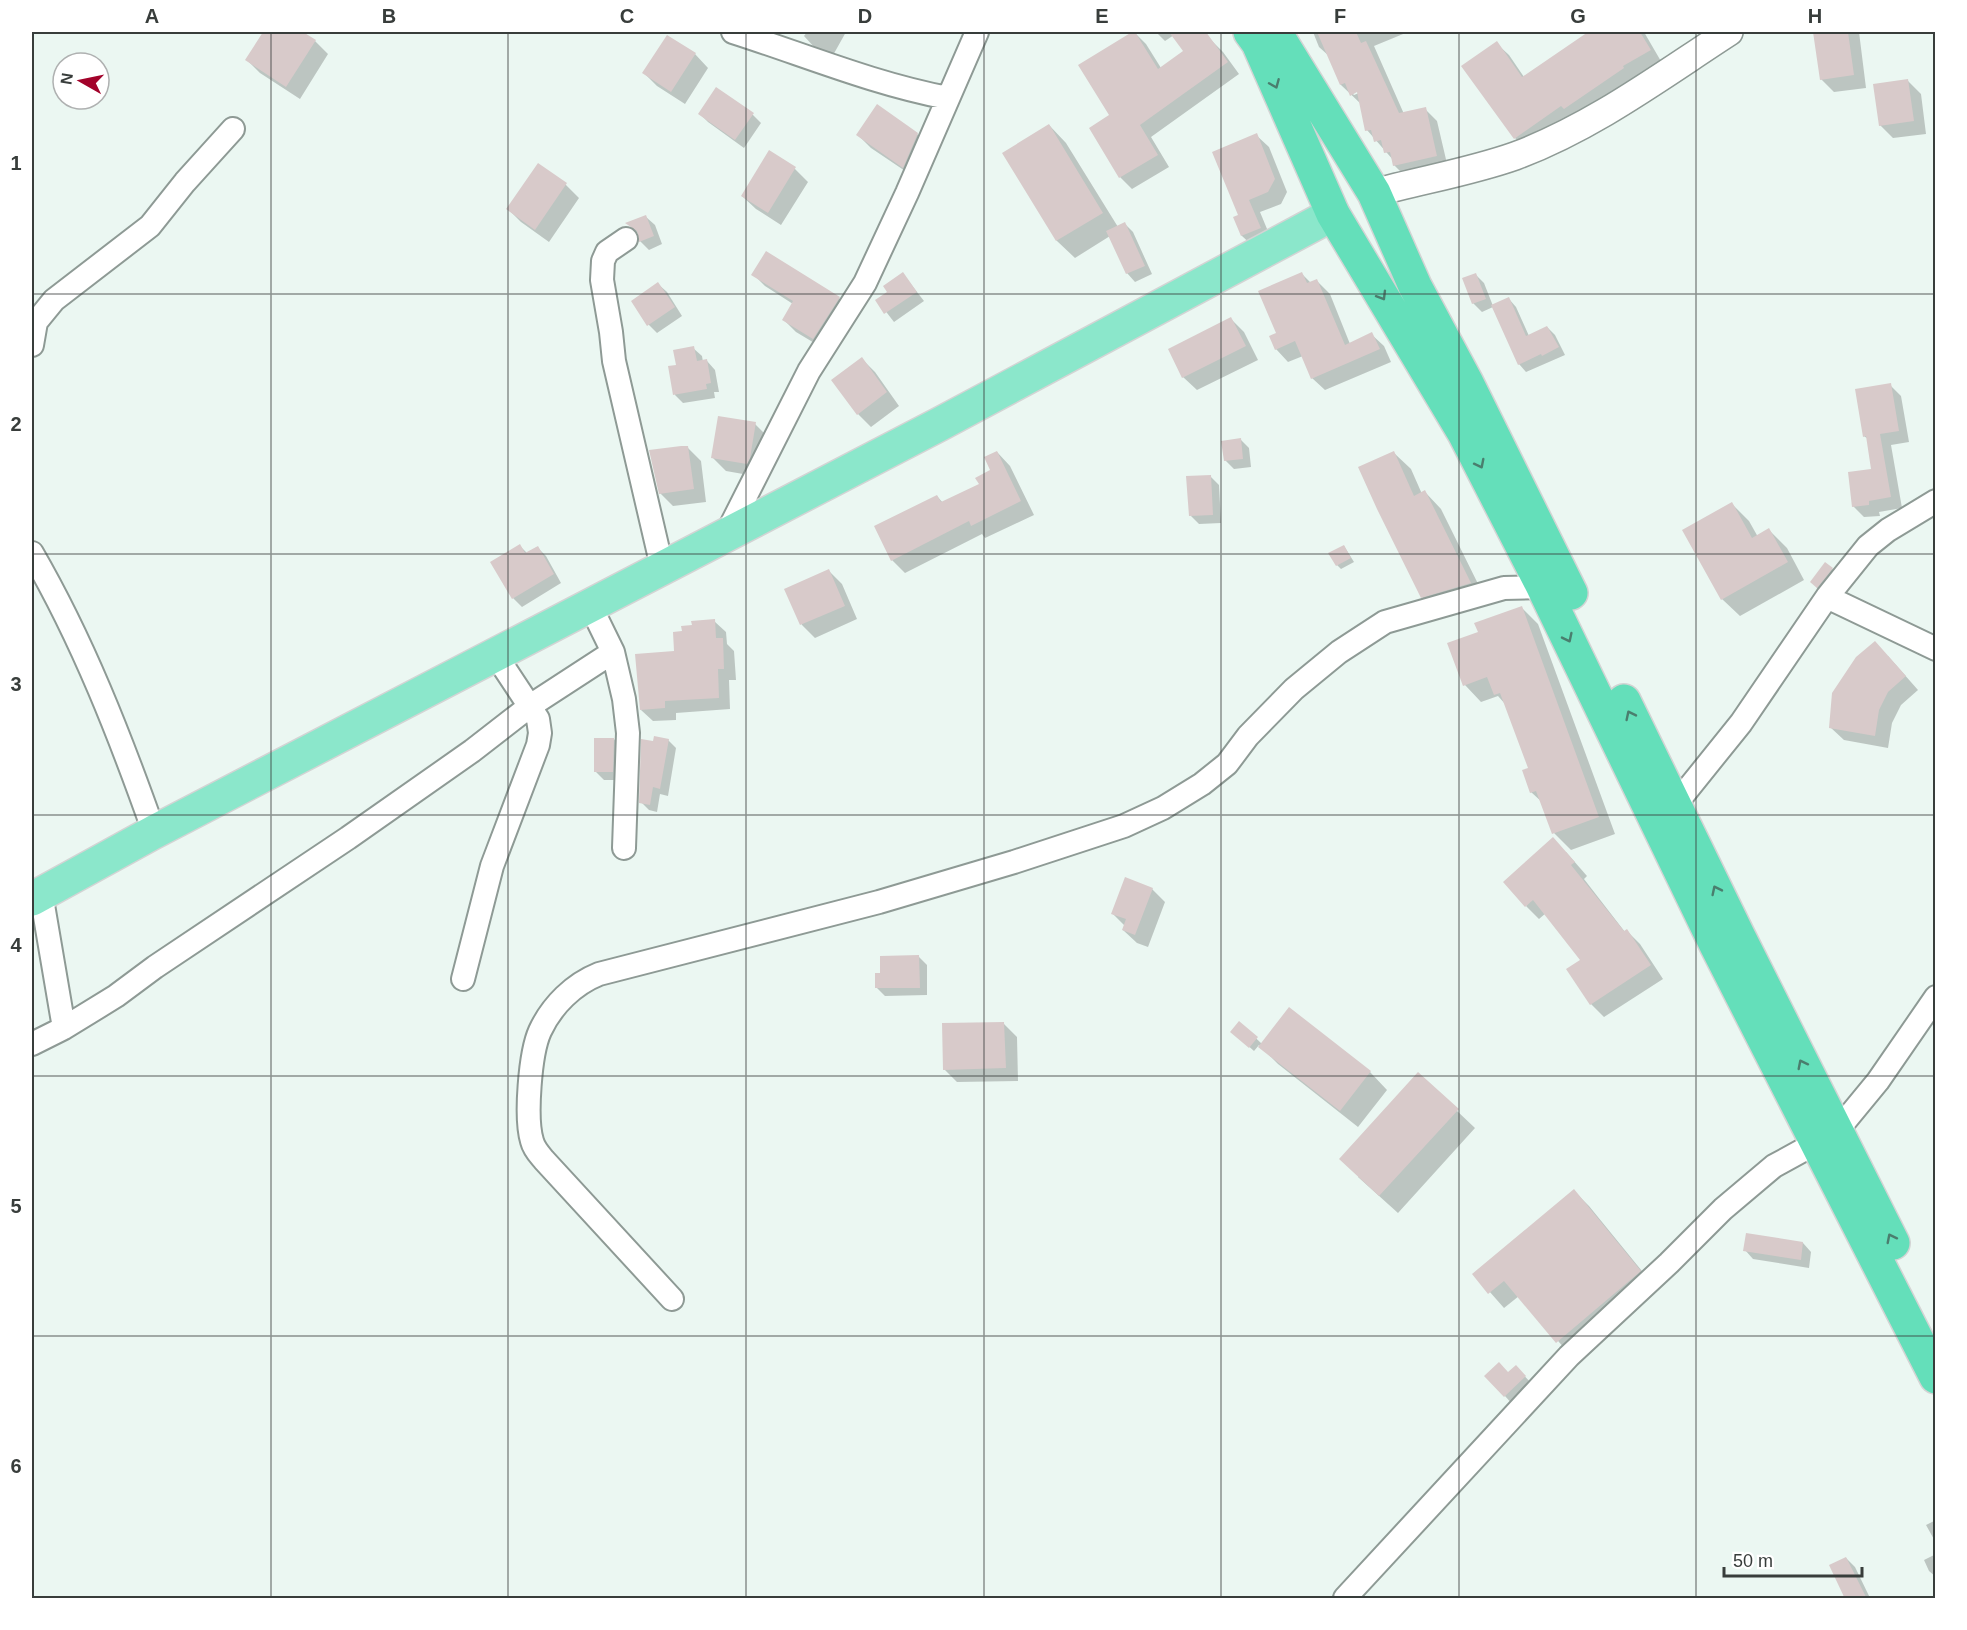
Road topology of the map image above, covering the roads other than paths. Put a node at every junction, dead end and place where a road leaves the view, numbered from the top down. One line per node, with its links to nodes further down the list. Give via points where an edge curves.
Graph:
1 (734, 32): 5 (street)
2 (977, 32): 6 (street)
3 (1729, 32): 10 (street, via 1594,119 1548,142 1460,173)
4 (1265, 35): 8 (highway); 9 (highway, one-way to 9)
5 (790, 40): 6 (street, via 870,79)
6 (948, 98): 18 (street, via 866,282 809,371)
7 (233, 129): 15 (street, via 150,226 54,300 36,322)
8 (1349, 153): 9 (highway); 10 (highway)
9 (1314, 170): 11 (highway)
10 (1374, 193): 13 (highway)
11 (1333, 214): 14 (highway); 18 (main road)
12 (626, 239): 20 (street, via 607,252 602,280 614,361)
13 (1398, 248): 14 (highway, via 1387,257); 16 (highway)
14 (1363, 264): 16 (highway, one-way to 16)
15 (32, 345)
16 (1475, 428): 21 (highway)
17 (1935, 501): 22 (street, via 1869,546)
18 (728, 533): 20 (main road)
19 (32, 553): 29 (street, via 102,694)
20 (662, 567): 23 (main road)
21 (1553, 581): 28 (highway, one-way to 21); 36 (highway, one-way to 36, via 1716,945); 38 (street, via 1504,588 1385,622 1339,652 1294,689 1227,764 1202,784 1124,826 879,902 599,974 569,990 540,1030 534,1051 531,1140 534,1149)
22 (1827, 597): 24 (street); 28 (street, via 1741,723)
23 (590, 605): 25 (street); 26 (main road)
24 (1935, 649)
25 (613, 652): 27 (street); 30 (street, via 628,733)
26 (495, 654): 27 (street); 29 (main road)
27 (530, 706): 32 (street, via 538,719 539,740 492,866); 34 (street, via 348,838)
28 (1675, 806): 36 (highway, one-way to 28)
29 (154, 832): 31 (main road)
30 (624, 848)
31 (37, 896): 34 (street)
32 (463, 979)
33 (1935, 997): 36 (street, via 1878,1081)
34 (64, 1028): 35 (street)
35 (32, 1044)
36 (1826, 1137): 37 (highway); 41 (street, via 1774,1166 1723,1209 1569,1356)
37 (1898, 1279): 39 (highway); 40 (highway)
38 (672, 1299)
39 (1935, 1328)
40 (1935, 1377)
41 (1345, 1599)

